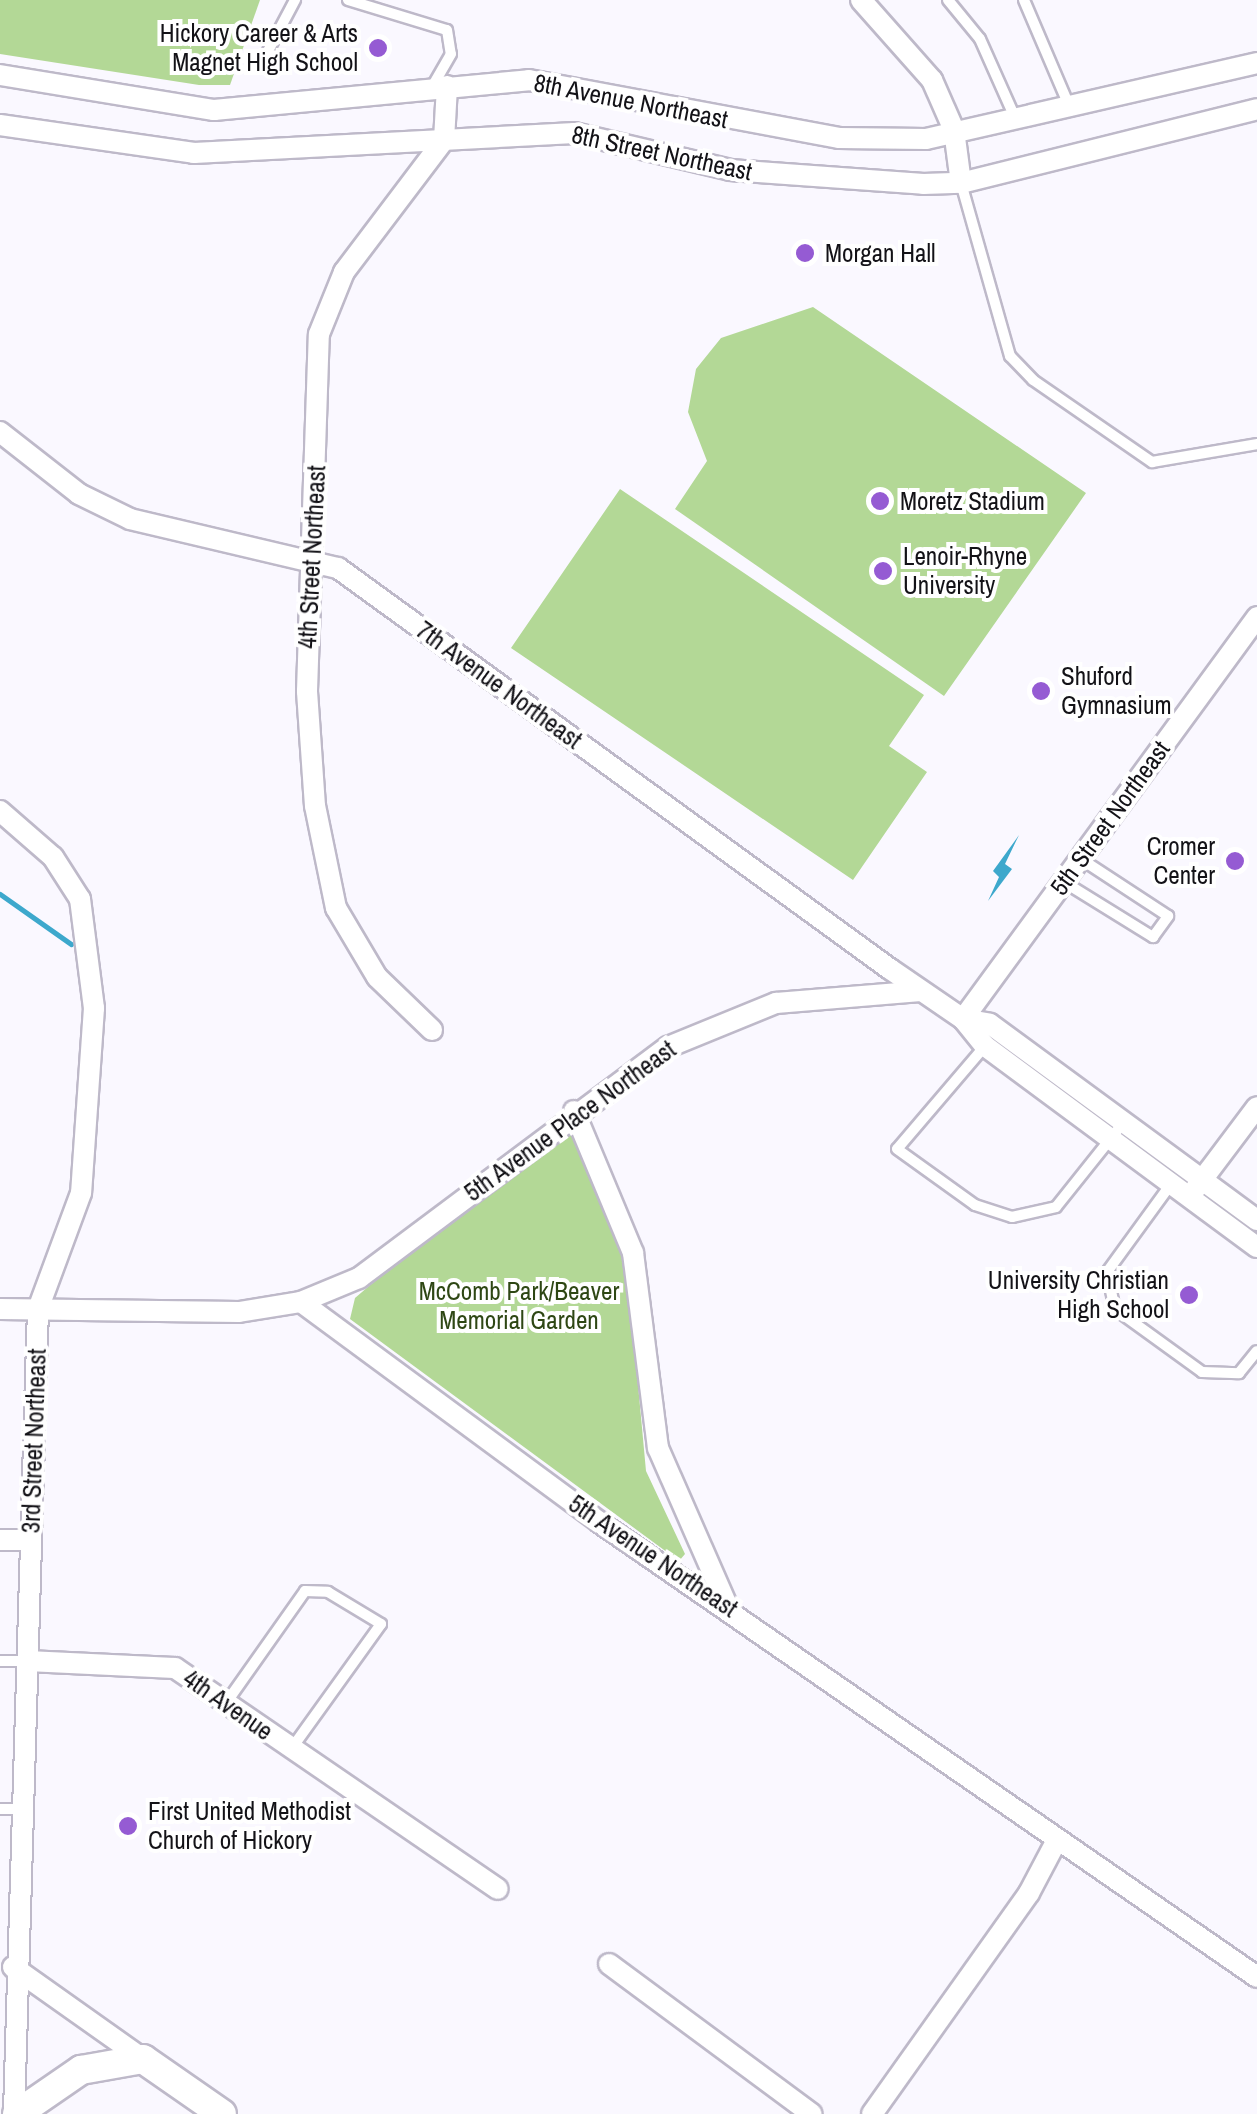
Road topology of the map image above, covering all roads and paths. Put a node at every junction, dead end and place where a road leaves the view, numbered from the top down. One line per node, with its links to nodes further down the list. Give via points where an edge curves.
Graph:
1 (295, 0): 6 (lane)
2 (348, 0): 9 (lane, via 447,30 451,54)
3 (861, 0): 14 (street, via 932,80)
4 (948, 0): 12 (lane, via 980,39)
5 (1024, 0): 11 (lane)
6 (268, 51)
7 (1257, 63): 11 (street, 8th Avenue Northeast)
8 (0, 75): 9 (street, 8th Avenue Northeast, via 214,110)
9 (439, 86): 14 (street, 8th Avenue Northeast, via 529,80 838,138); 15 (street)
10 (1257, 109): 16 (street, 8th Street Northeast)
11 (1072, 110): 12 (street, 8th Avenue Northeast)
12 (1017, 122): 14 (street, 8th Avenue Northeast)
13 (0, 124): 15 (street, 8th Street Northeast, via 194,153)
14 (955, 137): 16 (street)
15 (444, 140): 16 (street, 8th Street Northeast, via 574,132 789,178); 19 (street, 4th Street Northeast, via 324,312)
16 (961, 183): 18 (lane, via 1010,356 1034,380 1152,462)
17 (0, 432): 19 (street, 7th Avenue Northeast, via 79,494 130,519)
18 (1257, 444)
19 (313, 556): 24 (street, 7th Avenue Northeast); 26 (street, 4th Street Northeast, via 310,757 328,882 361,955)
20 (1257, 616): 22 (street, 5th Street Northeast)
21 (0, 812): 38 (street, 3rd Street Northeast, via 71,881 92,963 80,1194)
22 (1080, 858): 23 (street, 5th Street Northeast); 23 (lane, via 1168,916 1153,937)
23 (1064, 882): 25 (street, 5th Street Northeast)
24 (921, 991): 25 (street, 7th Avenue Northeast); 29 (street, 5th Avenue Place Northeast, via 830,993 744,1013 668,1047)
25 (963, 1019): 27 (street, 7th Avenue Northeast); 30 (street, 7th Avenue Northeast, via 990,1024)
26 (432, 1030)
27 (985, 1046): 30 (street, 7th Avenue Northeast); 30 (lane, via 897,1149 976,1205 1012,1217 1066,1201)
28 (1257, 1107): 31 (street)
29 (574, 1111): 36 (street, 5th Avenue Place Northeast, via 359,1278); 42 (street, via 633,1253 658,1448)
30 (1116, 1131): 31 (street, 7th Avenue Northeast); 32 (street, 7th Avenue Northeast)
31 (1202, 1180): 33 (street); 34 (street, 7th Avenue Northeast)
32 (1171, 1184): 33 (street, 7th Avenue Northeast); 39 (lane, via 1107,1272 1116,1309 1202,1372 1239,1373)
33 (1188, 1198): 35 (street, 7th Avenue Northeast)
34 (1257, 1220)
35 (1257, 1247)
36 (301, 1302): 38 (street, via 239,1312); 42 (street, 5th Avenue Northeast)
37 (0, 1309): 38 (street)
38 (38, 1309): 41 (street, 3rd Street Northeast)
39 (1257, 1351)
40 (0, 1540): 41 (street)
41 (32, 1540): 44 (street, 3rd Street Northeast)
42 (727, 1605): 48 (street, 5th Avenue Northeast)
43 (0, 1661): 44 (lane)
44 (28, 1661): 45 (street, 4th Avenue, via 163,1665); 47 (street, 3rd Street Northeast)
45 (226, 1702): 46 (street, 4th Avenue); 46 (lane, via 306,1591 348,1604 381,1624)
46 (291, 1750): 49 (street, 4th Avenue)
47 (11, 1809): 51 (street, 3rd Street Northeast)
48 (1057, 1840): 52 (street, 5th Avenue Northeast); 57 (street, via 1029,1894)
49 (498, 1889)
50 (609, 1964): 56 (street)
51 (14, 1966): 53 (street); 54 (street, 3rd Street Northeast)
52 (1257, 1977)
53 (144, 2059): 54 (main road, via 81,2070); 55 (main road)
54 (16, 2114)
55 (222, 2114)
56 (812, 2114)
57 (872, 2114)

